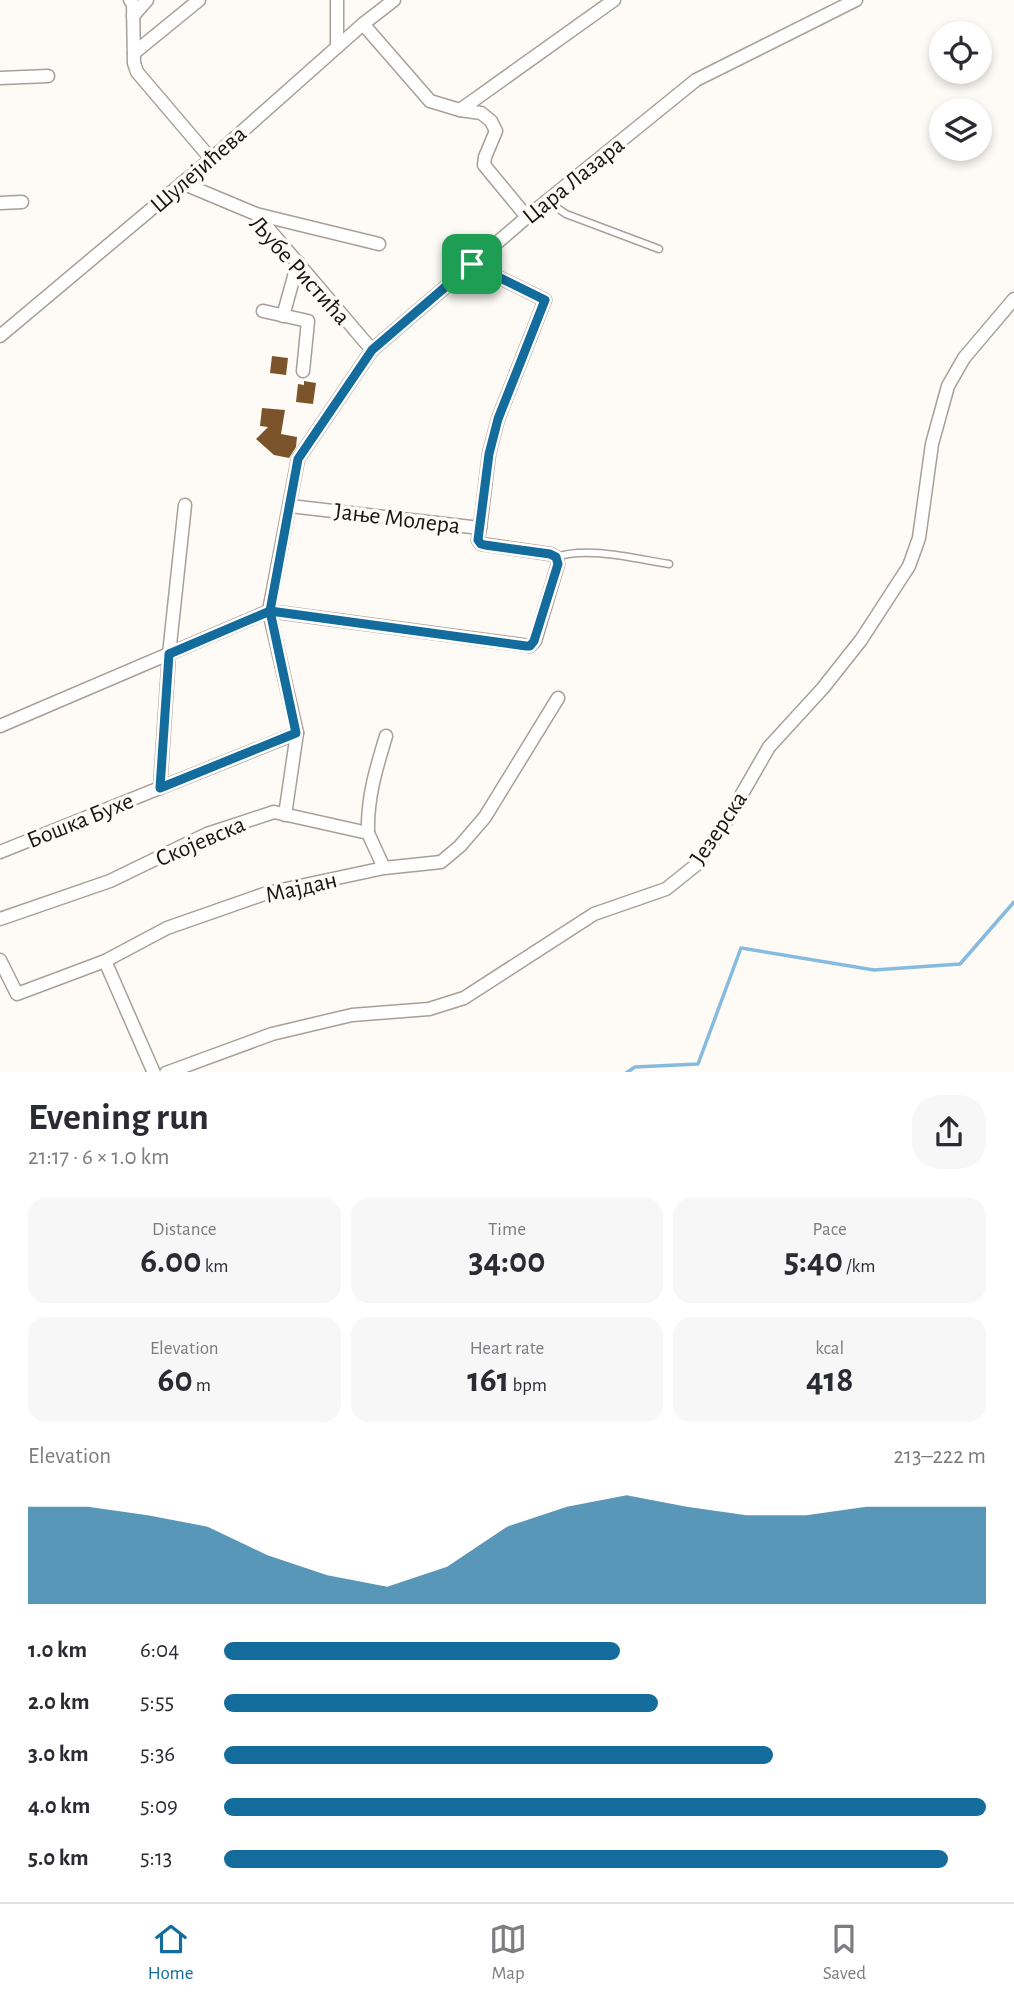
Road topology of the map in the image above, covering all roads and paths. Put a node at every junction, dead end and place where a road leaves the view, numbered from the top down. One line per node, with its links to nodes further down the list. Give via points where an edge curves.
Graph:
1 (130, 0): 8 (street)
2 (147, 0): 8 (street)
3 (199, 0): 11 (street)
4 (337, 0): 10 (street)
5 (394, 0): 9 (street, Шулејићева)
6 (614, 0): 14 (street)
7 (856, 0): 17 (street, Цара Лазара, via 696,80)
8 (133, 16): 11 (street)
9 (363, 24): 10 (street, Шулејићева); 14 (street, via 430,101)
10 (337, 47): 15 (street, Шулејићева)
11 (134, 53): 15 (street, via 137,72)
12 (48, 75): 13 (street)
13 (0, 78)
14 (460, 110): 21 (street, via 481,113 491,121 496,131 484,165)
15 (211, 159): 16 (street, Шулејићева)
16 (182, 183): 20 (street, Љубе Ристића); 29 (street, Шулејићева)
17 (547, 201): 21 (street, Цара Лазара); 23 (lane, via 566,214)
18 (22, 202): 19 (street)
19 (0, 203)
20 (256, 214): 22 (street); 24 (street, Љубе Ристића)
21 (527, 217): 25 (street, Цара Лазара)
22 (379, 244)
23 (659, 249)
24 (298, 262): 28 (street); 30 (street, Љубе Ристића)
25 (472, 264): 30 (street, Цара Лазара); 34 (street, Јање Молера, via 545,300 498,419)
26 (1014, 299): 52 (street, Језерска, via 964,358 948,386 932,444 919,538 909,566 861,640 769,747 696,865 666,889 594,914 464,998 429,1009 352,1015 272,1034)
27 (263, 311): 28 (street)
28 (282, 316): 31 (street, via 308,321)
29 (0, 336)
30 (372, 350): 33 (street, Цара Лазара, via 298,459)
31 (303, 372)
32 (185, 505): 38 (street, Бошка Бухе)
33 (290, 506): 34 (street, Јање Молера); 37 (street, Цара Лазара)
34 (480, 528): 35 (street, via 481,544)
35 (556, 557): 36 (lane, via 587,552); 37 (street, via 558,564 530,646)
36 (669, 564)
37 (270, 611): 38 (street); 41 (street, Цара Лазара)
38 (169, 654): 40 (street); 43 (street, Бошка Бухе)
39 (557, 699): 47 (street, Мајдан, via 485,817 460,846 441,862)
40 (0, 726)
41 (296, 733): 43 (street, Бошка Бухе); 44 (street, Цара Лазара)
42 (386, 736): 45 (street, via 367,810)
43 (160, 788): 46 (street, Бошка Бухе)
44 (285, 815): 45 (street, Скојевска); 48 (street, Скојевска, via 274,812 207,834 110,881)
45 (368, 833): 47 (street)
46 (0, 852)
47 (384, 868): 50 (street, Мајдан, via 267,893 167,928)
48 (0, 919)
49 (0, 960): 50 (street, Мајдан, via 17,994)
50 (105, 961): 51 (street)
51 (154, 1072)
52 (169, 1072)

